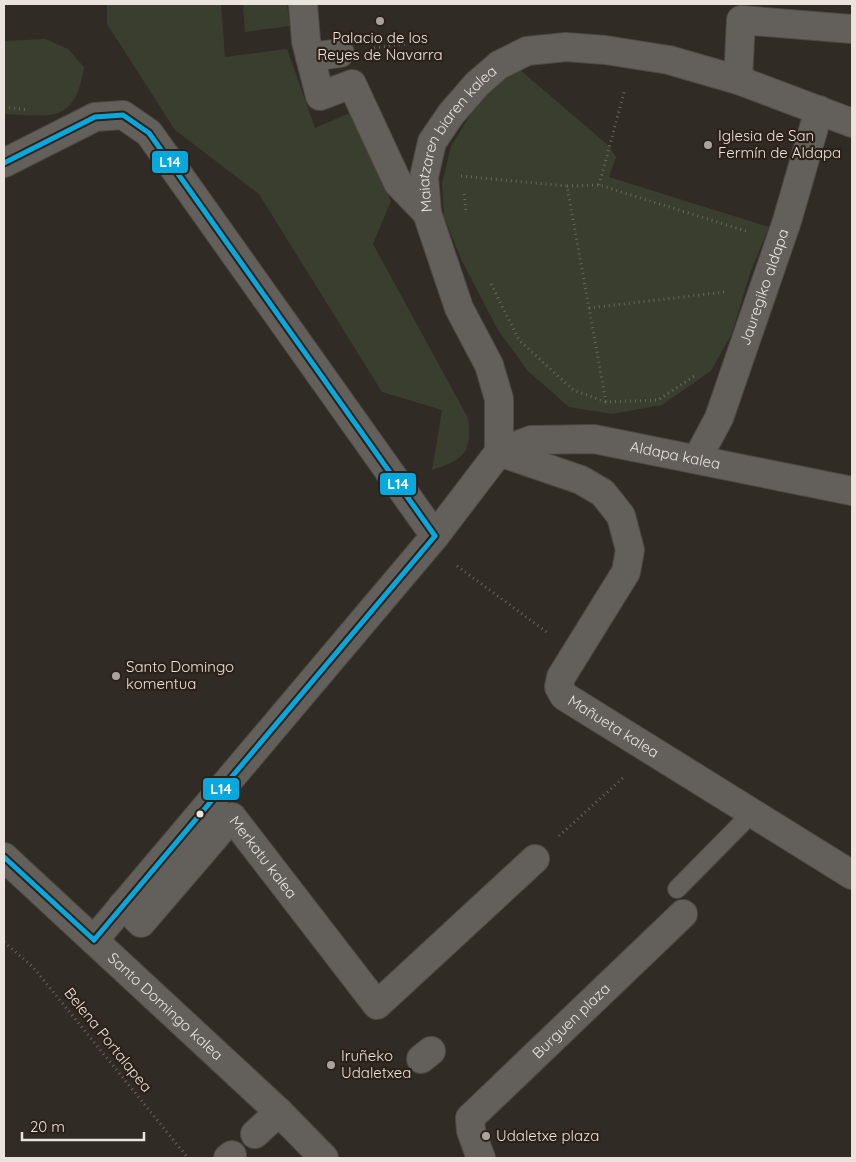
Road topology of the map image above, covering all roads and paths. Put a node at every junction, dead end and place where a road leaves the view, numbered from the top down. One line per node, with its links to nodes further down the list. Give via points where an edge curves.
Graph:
1 (303, 4): 6 (street)
2 (740, 12): 3 (street); 7 (street)
3 (852, 29)
4 (340, 53): 6 (street)
5 (634, 55): 7 (street, Maiatzaren biaren kalea, via 669,60); 13 (path); 15 (street, Maiatzaren biaren kalea, via 566,47 527,51 499,65 477,84 432,142 424,177)
6 (310, 57): 15 (street, via 320,96 352,84 398,183)
7 (738, 80): 8 (street, Maiatzaren biaren kalea)
8 (819, 110): 9 (street, Maiatzaren biaren kalea); 24 (street, Jauregiko aldapa, via 726,400)
9 (852, 123)
10 (4, 163): 26 (street, via 95,117 124,115 149,133)
11 (464, 168): 12 (path)
12 (461, 176): 14 (path); 16 (path)
13 (599, 185): 14 (path); 17 (path)
14 (567, 186): 20 (path)
15 (427, 213): 23 (street, Maiatzaren biaren kalea, via 460,308 489,365 498,399)
16 (467, 216)
17 (747, 231)
18 (489, 280): 22 (path, via 519,340 573,390)
19 (728, 291): 20 (path)
20 (589, 308): 22 (path)
21 (698, 373): 22 (path, via 658,400)
22 (606, 402)
23 (499, 452): 24 (street, Aldapa kalea, via 531,440 594,439); 26 (street); 28 (street, Mañueta kalea, via 581,480 603,493 621,516 630,550 626,572)
24 (697, 459): 25 (street, Aldapa kalea)
25 (852, 491)
26 (435, 536): 35 (street)
27 (451, 561): 28 (path)
28 (576, 653): 29 (street, Mañueta kalea, via 561,677 559,687 564,696)
29 (653, 750): 30 (street, Mañueta kalea); 32 (path)
30 (751, 814): 33 (street, Mañueta kalea); 34 (lane)
31 (4, 857): 36 (street, Santo Domingo kalea)
32 (535, 859): 35 (street, Merkatu kalea, via 377,1005 232,817 141,923)
33 (852, 875)
34 (680, 902): 42 (street, Burguen plaza, via 470,1118)
35 (123, 905): 36 (street)
36 (94, 940): 38 (street, Santo Domingo kalea)
37 (4, 942): 40 (path, Belena Portalapea, via 33,967)
38 (279, 1112): 39 (street); 41 (street, Santo Domingo kalea)
39 (255, 1134)
40 (188, 1158)
41 (324, 1158)
42 (481, 1158)

